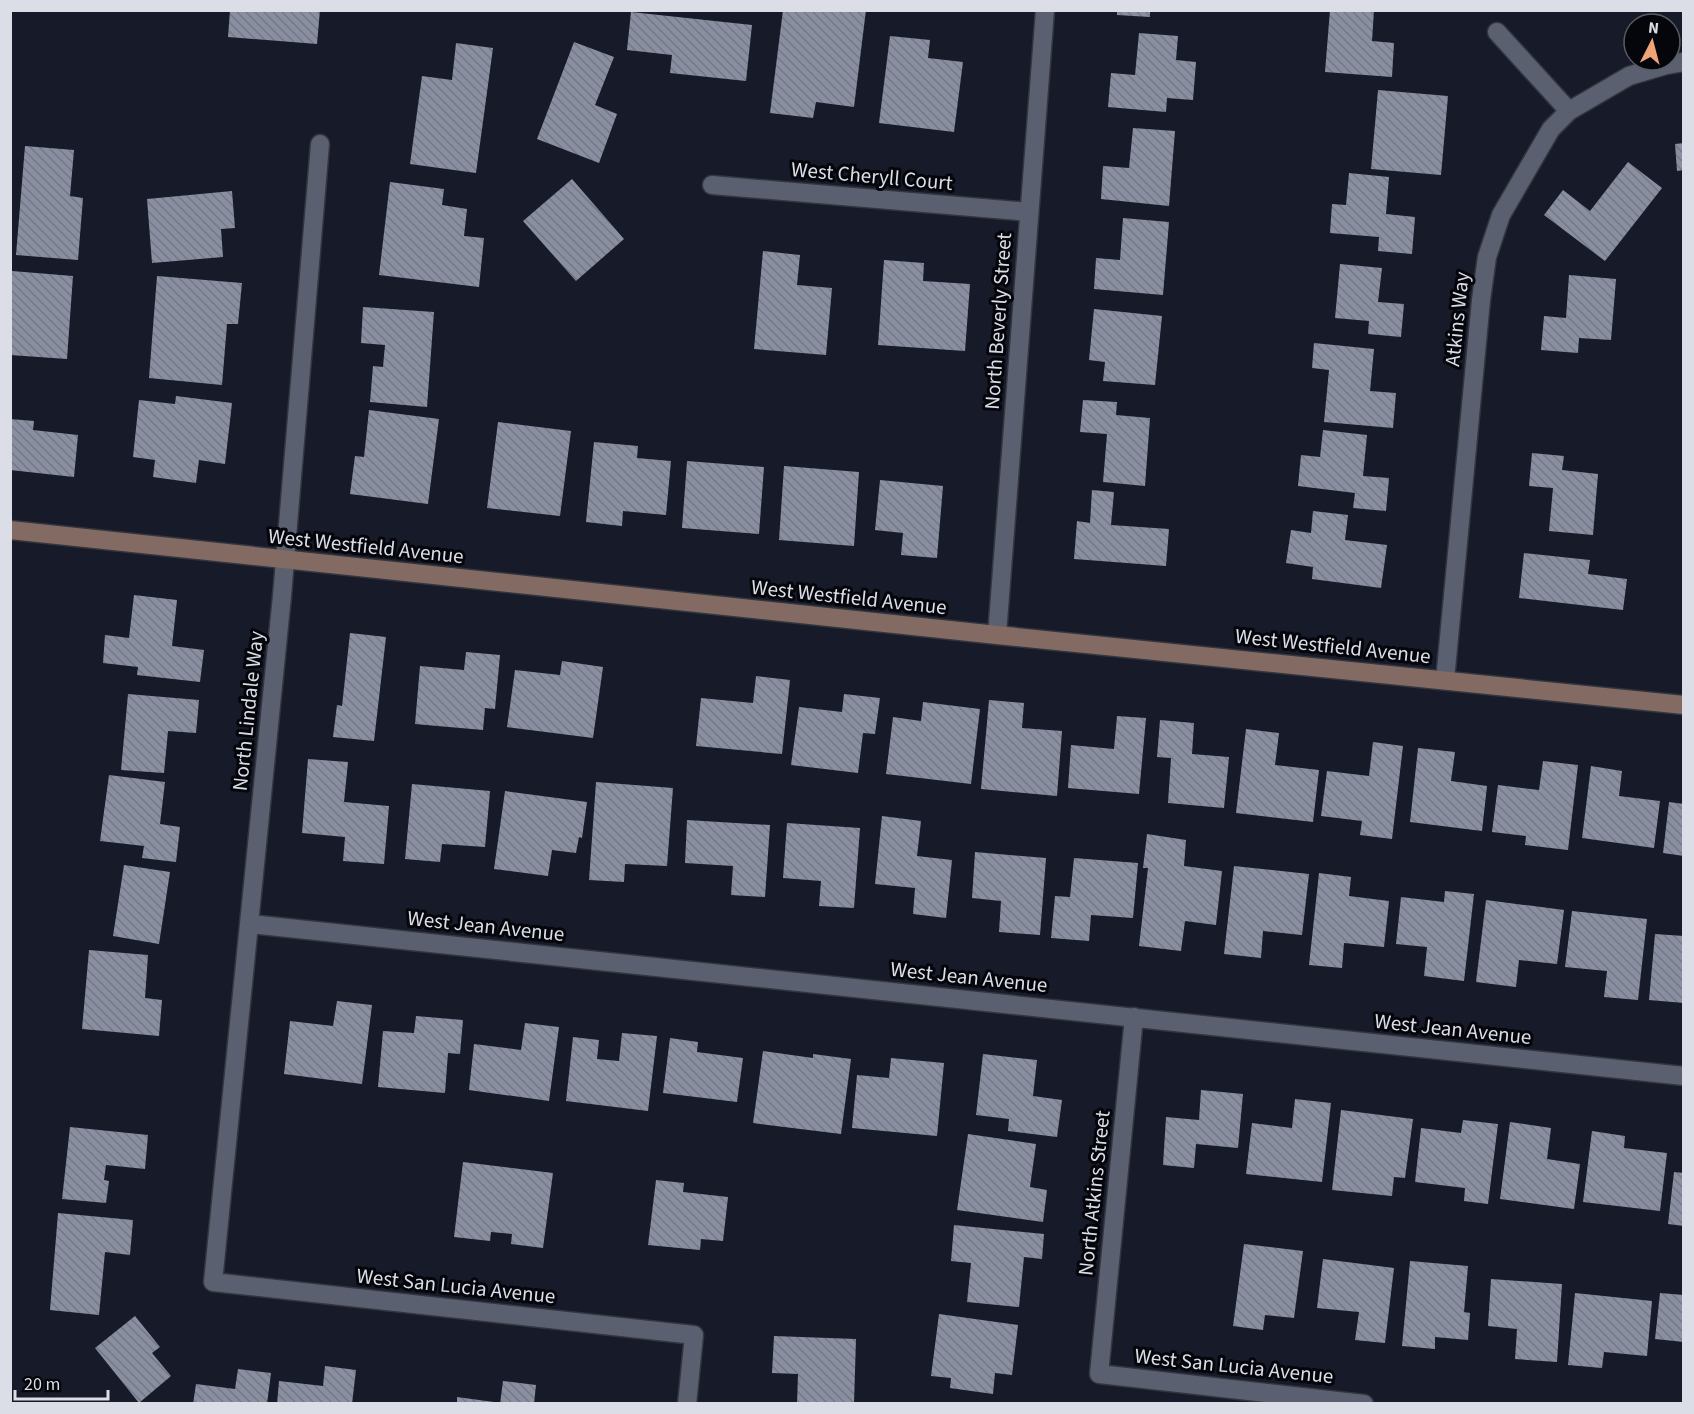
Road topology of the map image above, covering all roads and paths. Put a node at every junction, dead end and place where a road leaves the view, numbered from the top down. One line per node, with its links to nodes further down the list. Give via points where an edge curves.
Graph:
1 (1045, 10): 7 (street, North Beverly Street)
2 (1497, 32): 4 (street)
3 (1683, 62): 4 (street, Atkins Way, via 1629,76)
4 (1569, 111): 11 (street, Atkins Way, via 1551,129 1525,171 1501,215 1487,257)
5 (320, 144): 9 (street, North Lindale Way)
6 (712, 185): 7 (street, West Cheryll Court)
7 (1029, 213): 10 (street, North Beverly Street)
8 (10, 530): 9 (street, West Westfield Avenue)
9 (285, 560): 10 (street, West Westfield Avenue); 13 (street, North Lindale Way)
10 (997, 635): 11 (street, West Westfield Avenue)
11 (1445, 680): 12 (street, West Westfield Avenue)
12 (1683, 705)
13 (250, 924): 14 (street, West Jean Avenue); 16 (street, North Lindale Way)
14 (1134, 1017): 15 (street, West Jean Avenue); 17 (street, North Atkins Street)
15 (1683, 1076)
16 (213, 1282): 18 (street, West San Lucia Avenue, via 694,1335)
17 (1099, 1374): 19 (street, West San Lucia Avenue)
18 (687, 1404)
19 (1364, 1404)

